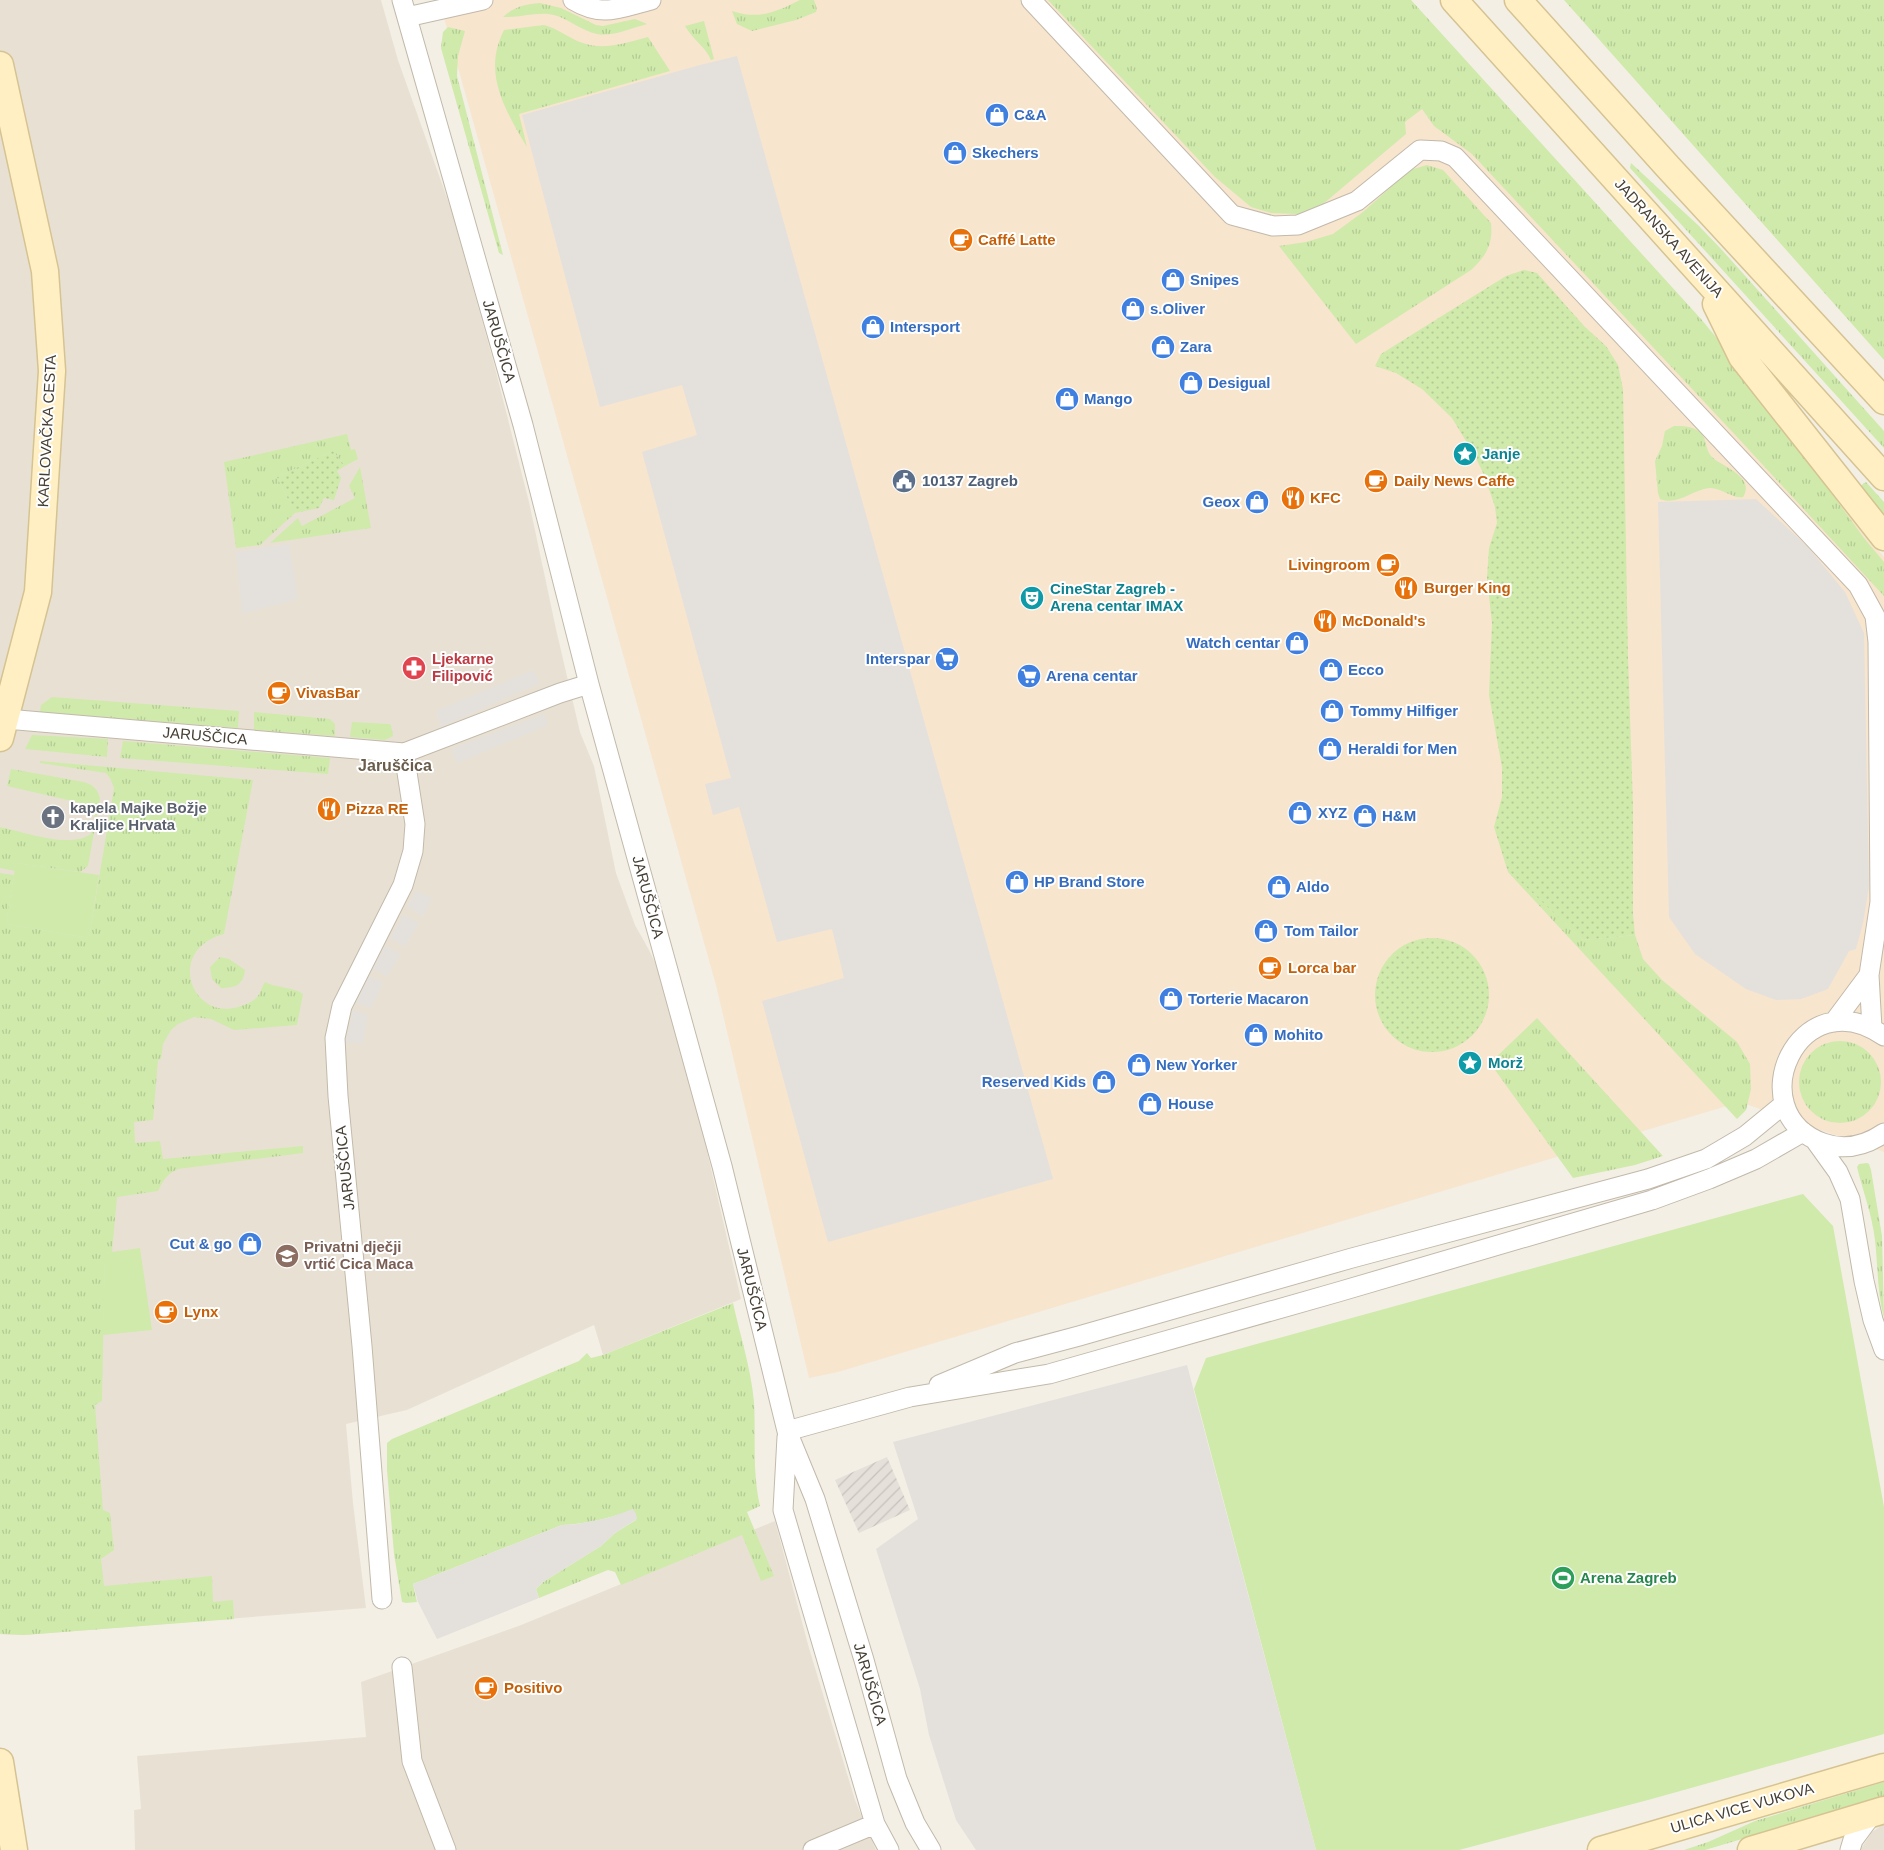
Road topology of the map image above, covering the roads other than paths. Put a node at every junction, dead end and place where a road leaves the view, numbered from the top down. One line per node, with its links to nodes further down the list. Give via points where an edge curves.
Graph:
1 (483, 0): 7 (street)
2 (573, 0): 3 (street, via 596,10 612,10)
3 (651, 0)
4 (1031, 0): 16 (street, via 1232,215 1273,226 1298,225 1356,200 1420,150 1441,151 1454,157 1858,585 1875,616 1879,650 1880,902)
5 (1454, 0): 9 (main road, JADRANSKA AVENIJA)
6 (1518, 0): 10 (main road)
7 (404, 8): 13 (street, JARUŠČICA, via 523,425)
8 (0, 65): 14 (main road, KARLOVAČKA CESTA, via 45,271 52,371 38,592)
9 (1699, 272): 11 (main road, JADRANSKA AVENIJA); 12 (main road, via 1742,356)
10 (1884, 401)
11 (1884, 477)
12 (1884, 537)
13 (589, 684): 15 (street, JARUŠČICA); 24 (street, JARUŠČICA, via 722,1166)
14 (3, 728): 15 (street, JARUŠČICA)
15 (404, 753): 25 (street, JARUŠČICA, via 415,824 413,851 403,885 342,1006 335,1038)
16 (1869, 975): 17 (street); 18 (street)
17 (1834, 1022): 18 (street, via 1853,1022); 19 (street, via 1818,1027 1793,1048 1784,1066 1781,1085)
18 (1878, 1032)
19 (1784, 1104): 21 (street, via 1792,1119); 23 (street, via 1745,1136 1706,1159 1648,1179 1016,1353)
20 (1884, 1133): 21 (street, via 1870,1142 1852,1147 1833,1146)
21 (1809, 1136): 22 (street, via 1838,1172 1850,1199 1864,1281); 23 (street, via 1652,1200 1328,1295 1049,1374)
22 (1884, 1350)
23 (910, 1397): 24 (street)
24 (787, 1431): 30 (street, JARUŠČICA, via 784,1510); 36 (street, JARUŠČICA, via 815,1499 897,1779 915,1823)
25 (382, 1599)
26 (402, 1667): 33 (street, via 412,1762)
27 (0, 1762): 32 (main road)
28 (1884, 1767): 37 (main road, ULICA VICE VUKOVA)
29 (1879, 1812): 31 (main road); 38 (street, via 1853,1840)
30 (875, 1824): 34 (street); 35 (street, JARUŠČICA)
31 (1769, 1848)
32 (14, 1850)
33 (446, 1850)
34 (813, 1850)
35 (889, 1850)
36 (931, 1850)
37 (1601, 1850)
38 (1850, 1850)

